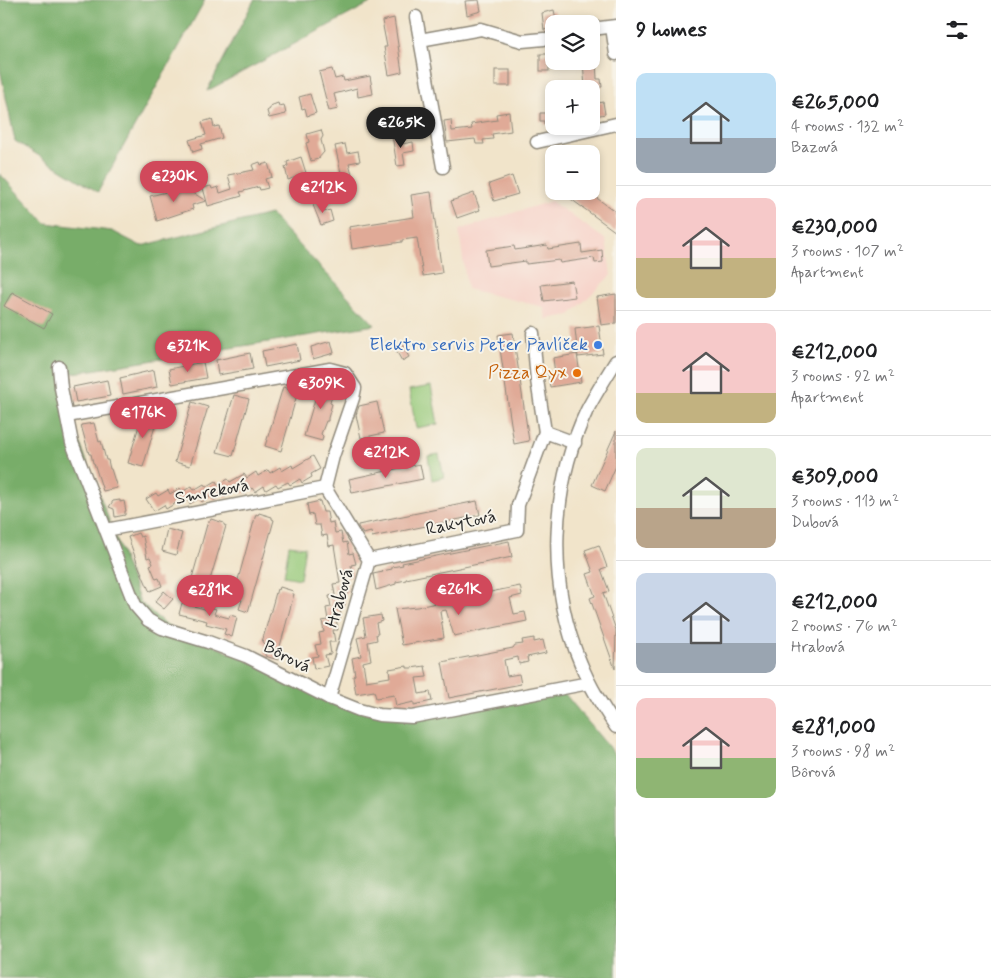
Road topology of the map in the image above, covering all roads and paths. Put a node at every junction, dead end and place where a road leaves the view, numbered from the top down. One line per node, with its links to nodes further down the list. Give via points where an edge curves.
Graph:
1 (416, 17): 4 (street)
2 (614, 26): 3 (street); 6 (street)
3 (600, 28)
4 (420, 40): 5 (street, via 481,29 522,41); 9 (street)
5 (544, 40)
6 (616, 54)
7 (616, 124): 8 (street)
8 (537, 142)
9 (443, 167)
10 (533, 333): 14 (street)
11 (616, 361): 15 (street, via 587,412)
12 (59, 367): 13 (street, Bôrová)
13 (66, 416): 16 (street, via 330,369 345,373 355,388); 17 (street, Bôrová, via 72,443)
14 (545, 432): 15 (street); 18 (street, Rakytová, via 518,505 518,530)
15 (575, 443): 19 (street, via 561,495 557,560 565,614)
16 (325, 488): 17 (street, Smreková); 18 (street, Hrabová)
17 (106, 530): 20 (street, Bôrová, via 135,605 148,620 162,628 246,656)
18 (369, 560): 20 (street, Hrabová)
19 (589, 683): 20 (street, Bôrová, via 412,717 379,715); 21 (street)
20 (329, 698)
21 (616, 727)

